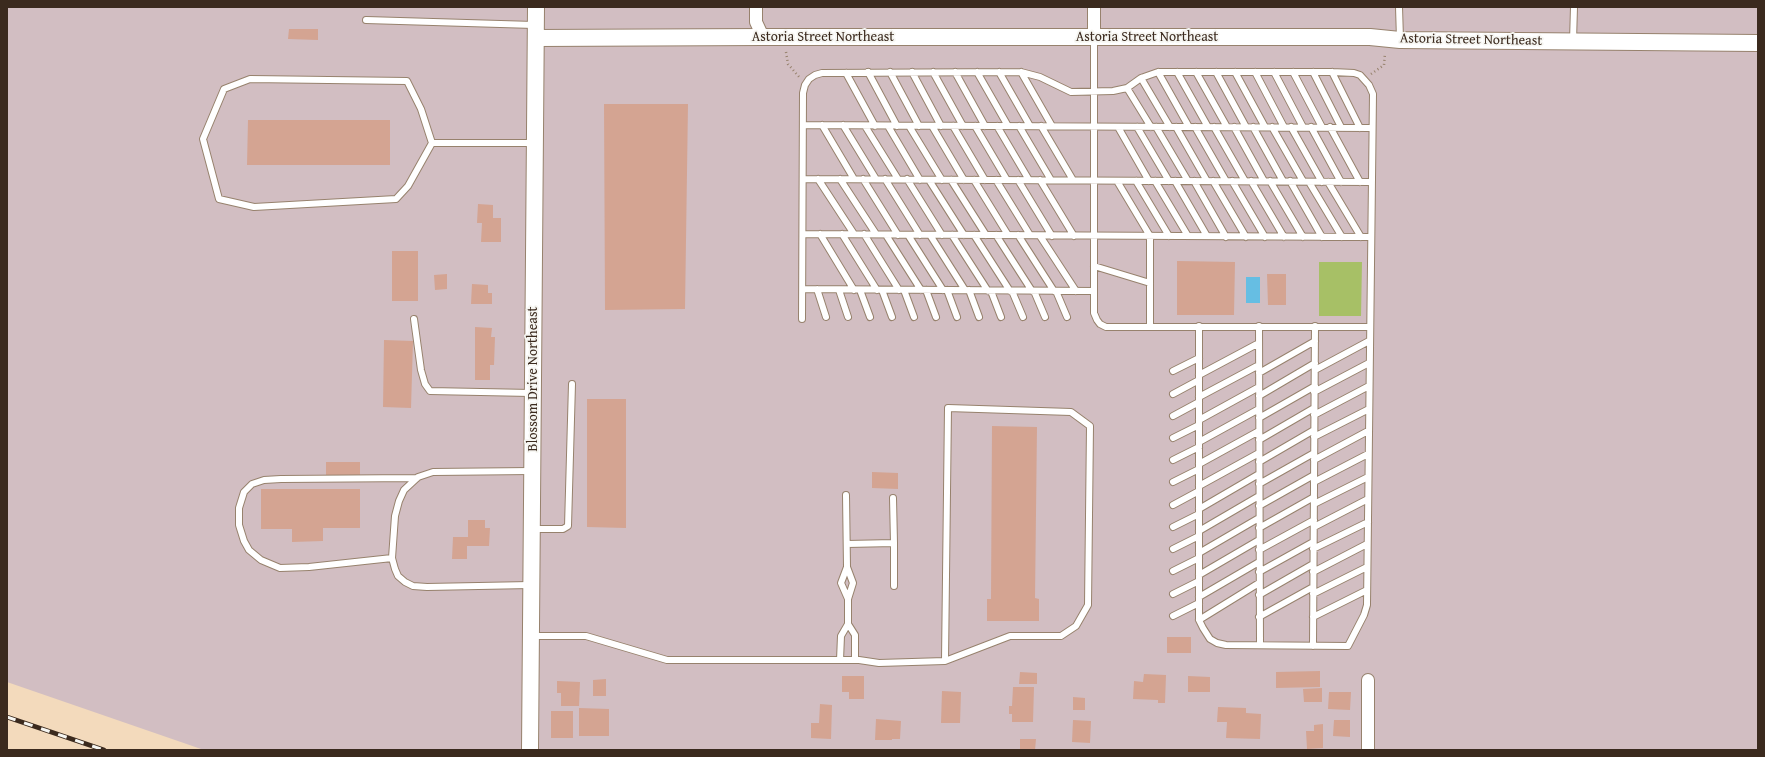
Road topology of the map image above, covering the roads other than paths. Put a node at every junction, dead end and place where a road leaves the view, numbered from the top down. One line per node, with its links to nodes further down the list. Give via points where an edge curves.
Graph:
1 (536, 7): 7 (street, Blossom Drive Northeast)
2 (756, 7): 8 (street, via 756,22)
3 (1094, 7): 9 (street)
4 (1399, 7): 10 (lane)
5 (1574, 7): 11 (lane)
6 (366, 20): 7 (lane)
7 (536, 32): 8 (street, Astoria Street Northeast); 78 (street, Blossom Drive Northeast)
8 (762, 36): 9 (street, Astoria Street Northeast)
9 (1094, 37): 10 (street, Astoria Street Northeast); 34 (lane)
10 (1393, 39): 11 (street, Astoria Street Northeast)
11 (1573, 41): 12 (street, Astoria Street Northeast)
12 (1758, 43)
13 (868, 72): 14 (lane); 31 (lane); 41 (lane)
14 (890, 72): 15 (lane); 43 (lane)
15 (912, 72): 16 (lane); 45 (lane)
16 (933, 72): 17 (lane); 47 (lane)
17 (955, 72): 18 (lane); 49 (lane)
18 (977, 72): 19 (lane); 51 (lane)
19 (999, 72): 20 (lane); 53 (lane)
20 (1021, 72): 34 (lane, via 1040,77 1072,92); 55 (lane)
21 (1158, 72): 22 (lane); 32 (lane); 61 (lane)
22 (1177, 72): 23 (lane); 62 (lane)
23 (1196, 72): 24 (lane); 63 (lane)
24 (1216, 72): 25 (lane); 64 (lane)
25 (1235, 72): 26 (lane); 66 (lane)
26 (1255, 72): 27 (lane); 68 (lane)
27 (1274, 72): 28 (lane); 70 (lane)
28 (1293, 72): 29 (lane); 72 (lane)
29 (1313, 72): 30 (lane); 74 (lane)
30 (1332, 72): 75 (lane); 76 (lane, via 1354,73 1369,85 1373,94)
31 (846, 73): 35 (lane, via 822,73 815,75 808,82 803,93); 39 (lane)
32 (1142, 78): 33 (lane); 60 (lane)
33 (1126, 88): 34 (lane); 59 (lane)
34 (1094, 92): 56 (lane)
35 (803, 125): 36 (lane); 79 (lane)
36 (822, 125): 37 (lane); 82 (lane)
37 (843, 125): 38 (lane); 84 (lane)
38 (865, 126): 39 (lane); 86 (lane)
39 (875, 126): 40 (lane)
40 (888, 126): 41 (lane); 88 (lane)
41 (897, 126): 42 (lane)
42 (909, 126): 43 (lane); 90 (lane)
43 (919, 126): 44 (lane)
44 (932, 126): 45 (lane); 92 (lane)
45 (941, 126): 46 (lane)
46 (954, 126): 47 (lane); 94 (lane)
47 (963, 126): 48 (lane)
48 (975, 126): 49 (lane); 96 (lane)
49 (985, 126): 50 (lane)
50 (997, 126): 51 (lane); 98 (lane)
51 (1008, 126): 52 (lane)
52 (1020, 126): 53 (lane); 100 (lane)
53 (1030, 126): 54 (lane)
54 (1041, 126): 55 (lane); 101 (lane)
55 (1052, 126): 56 (lane)
56 (1094, 126): 57 (lane); 102 (lane)
57 (1118, 126): 58 (lane); 105 (lane)
58 (1137, 126): 59 (lane); 106 (lane)
59 (1154, 127): 60 (lane); 107 (lane)
60 (1173, 127): 61 (lane); 108 (lane)
61 (1192, 127): 62 (lane); 109 (lane)
62 (1211, 127): 63 (lane); 110 (lane)
63 (1230, 127): 64 (lane); 111 (lane)
64 (1246, 127): 65 (lane)
65 (1253, 127): 66 (lane); 112 (lane)
66 (1265, 127): 67 (lane)
67 (1272, 127): 68 (lane); 113 (lane)
68 (1284, 127): 69 (lane)
69 (1291, 127): 70 (lane); 114 (lane)
70 (1303, 127): 71 (lane)
71 (1311, 127): 72 (lane); 115 (lane)
72 (1322, 127): 73 (lane)
73 (1330, 127): 74 (lane); 116 (lane)
74 (1341, 127): 75 (lane)
75 (1360, 128): 76 (lane)
76 (1371, 128): 117 (lane)
77 (432, 143): 77 (lane, via 421,109 407,80 250,79 224,89 203,139 219,199 254,207 396,199 408,186); 78 (lane)
78 (535, 143): 205 (street, Blossom Drive Northeast)
79 (803, 179): 80 (lane); 118 (lane)
80 (818, 179): 81 (lane); 121 (lane)
81 (840, 179): 82 (lane); 123 (lane)
82 (854, 179): 83 (lane)
83 (862, 179): 84 (lane); 125 (lane)
84 (876, 179): 85 (lane)
85 (885, 180): 86 (lane); 127 (lane)
86 (898, 180): 87 (lane)
87 (907, 180): 88 (lane); 129 (lane)
88 (920, 180): 89 (lane)
89 (929, 180): 90 (lane); 131 (lane)
90 (942, 180): 91 (lane)
91 (951, 180): 92 (lane); 133 (lane)
92 (964, 180): 93 (lane)
93 (974, 180): 94 (lane); 135 (lane)
94 (985, 180): 95 (lane)
95 (996, 180): 96 (lane); 137 (lane)
96 (1007, 180): 97 (lane)
97 (1018, 180): 98 (lane); 139 (lane)
98 (1029, 180): 99 (lane)
99 (1040, 180): 100 (lane); 140 (lane)
100 (1051, 180): 101 (lane)
101 (1073, 180): 102 (lane)
102 (1094, 180): 103 (lane); 141 (lane)
103 (1117, 181): 104 (lane); 142 (lane)
104 (1136, 181): 105 (lane); 143 (lane)
105 (1152, 181): 106 (lane); 144 (lane)
106 (1172, 181): 107 (lane); 145 (lane)
107 (1191, 181): 108 (lane); 146 (lane)
108 (1210, 181): 109 (lane); 147 (lane)
109 (1229, 181): 110 (lane); 148 (lane)
110 (1248, 181): 111 (lane); 149 (lane)
111 (1267, 181): 112 (lane); 150 (lane)
112 (1286, 182): 113 (lane); 151 (lane)
113 (1306, 182): 114 (lane); 152 (lane)
114 (1325, 182): 115 (lane); 153 (lane)
115 (1341, 182): 116 (lane)
116 (1360, 182): 117 (lane)
117 (1371, 182): 154 (lane)
118 (803, 234): 119 (lane); 157 (lane)
119 (820, 234): 120 (lane); 160 (lane)
120 (842, 234): 121 (lane); 161 (lane)
121 (854, 234): 122 (lane)
122 (864, 234): 123 (lane); 162 (lane)
123 (876, 234): 124 (lane)
124 (886, 235): 125 (lane); 163 (lane)
125 (898, 235): 126 (lane)
126 (908, 235): 127 (lane); 164 (lane)
127 (920, 235): 128 (lane)
128 (930, 235): 129 (lane); 165 (lane)
129 (942, 235): 130 (lane)
130 (952, 235): 131 (lane); 166 (lane)
131 (964, 235): 132 (lane)
132 (974, 235): 133 (lane); 167 (lane)
133 (986, 235): 134 (lane)
134 (996, 235): 135 (lane); 168 (lane)
135 (1008, 235): 136 (lane)
136 (1018, 235): 137 (lane); 169 (lane)
137 (1030, 235): 138 (lane)
138 (1040, 236): 139 (lane); 170 (lane)
139 (1052, 236): 140 (lane)
140 (1074, 236): 141 (lane)
141 (1094, 236): 142 (lane); 155 (lane)
142 (1150, 236): 143 (lane); 156 (lane)
143 (1169, 236): 144 (lane)
144 (1188, 236): 145 (lane)
145 (1207, 236): 146 (lane)
146 (1226, 237): 147 (lane)
147 (1246, 237): 148 (lane)
148 (1265, 237): 149 (lane)
149 (1284, 237): 150 (lane)
150 (1303, 237): 151 (lane)
151 (1322, 237): 152 (lane)
152 (1342, 237): 153 (lane)
153 (1361, 237): 154 (lane)
154 (1370, 237): 190 (lane)
155 (1094, 266): 156 (lane); 171 (lane)
156 (1150, 283): 186 (lane)
157 (803, 289): 158 (lane); 185 (lane)
158 (817, 289): 159 (lane); 172 (lane)
159 (838, 290): 160 (lane); 173 (lane)
160 (857, 290): 161 (lane); 174 (lane)
161 (879, 290): 162 (lane); 175 (lane)
162 (901, 290): 163 (lane); 176 (lane)
163 (923, 290): 164 (lane); 177 (lane)
164 (945, 290): 165 (lane); 178 (lane)
165 (967, 290): 166 (lane); 179 (lane)
166 (989, 290): 167 (lane); 180 (lane)
167 (1011, 291): 168 (lane); 181 (lane)
168 (1033, 291): 169 (lane); 182 (lane)
169 (1055, 291): 170 (lane); 183 (lane)
170 (1076, 291): 171 (lane)
171 (1094, 291): 186 (lane, via 1094,312 1100,324 1106,327)
172 (826, 316)
173 (848, 317)
174 (870, 317)
175 (892, 317)
176 (914, 317)
177 (936, 317)
178 (957, 317)
179 (979, 317)
180 (1001, 317)
181 (1023, 317)
182 (1045, 317)
183 (1067, 317)
184 (414, 319): 205 (lane, via 421,370 430,391)
185 (802, 320)
186 (1150, 326): 187 (lane)
187 (1199, 326): 188 (lane); 194 (lane)
188 (1259, 326): 189 (lane); 193 (lane)
189 (1315, 326): 190 (lane); 191 (lane)
190 (1370, 327): 192 (lane)
191 (1315, 341): 197 (lane); 199 (lane)
192 (1369, 341): 195 (lane); 197 (lane)
193 (1259, 343): 196 (lane); 200 (lane)
194 (1199, 358): 198 (lane); 200 (lane)
195 (1369, 363): 202 (lane); 204 (lane)
196 (1259, 365): 199 (lane); 208 (lane)
197 (1315, 367): 204 (lane); 207 (lane)
198 (1173, 371)
199 (1259, 373): 203 (lane)
200 (1199, 378): 206 (lane); 208 (lane)
201 (572, 384): 253 (lane, via 568,526 563,530)
202 (1369, 386): 209 (lane); 211 (lane)
203 (1259, 387): 207 (lane); 214 (lane)
204 (1315, 389): 211 (lane); 213 (lane)
205 (533, 393): 229 (street, Blossom Drive Northeast)
206 (1173, 394)
207 (1259, 396): 210 (lane)
208 (1199, 400): 212 (lane); 214 (lane)
209 (1369, 408): 217 (lane); 218 (lane)
210 (1259, 409): 213 (lane); 221 (lane)
211 (1314, 412): 215 (lane); 220 (lane)
212 (1173, 416)
213 (1259, 418): 216 (lane)
214 (1199, 422): 219 (lane); 221 (lane)
215 (1314, 430): 218 (lane); 227 (lane)
216 (1259, 431): 220 (lane); 228 (lane)
217 (1368, 431): 224 (lane); 226 (lane)
218 (1314, 437): 223 (lane)
219 (1173, 438)
220 (1259, 440): 222 (lane)
221 (1199, 444): 225 (lane); 228 (lane)
222 (1259, 452): 227 (lane); 237 (lane)
223 (1314, 453): 226 (lane); 236 (lane)
224 (1368, 454): 232 (lane); 235 (lane)
225 (1173, 460)
226 (1314, 460): 231 (lane)
227 (1260, 462): 230 (lane)
228 (1199, 467): 234 (lane); 237 (lane)
229 (533, 471): 233 (lane, via 432,472); 253 (street, Blossom Drive Northeast)
230 (1260, 474): 236 (lane); 246 (lane)
231 (1314, 475): 235 (lane); 245 (lane)
232 (1368, 476): 242 (lane); 243 (lane)
233 (417, 478): 264 (lane, via 404,490 394,516); 264 (lane, via 264,480 252,484 244,492 239,508 239,524 249,550 261,560 280,568)
234 (1173, 482)
235 (1314, 482): 240 (lane)
236 (1260, 484): 239 (lane)
237 (1199, 489): 244 (lane); 246 (lane)
238 (846, 495): 258 (lane)
239 (1260, 496): 245 (lane); 254 (lane)
240 (1314, 497): 243 (lane); 252 (lane)
241 (893, 498): 257 (lane)
242 (1368, 499): 249 (lane); 251 (lane)
243 (1314, 504): 248 (lane)
244 (1173, 505)
245 (1260, 506): 247 (lane)
246 (1199, 511): 250 (lane); 254 (lane)
247 (1260, 518): 252 (lane); 263 (lane)
248 (1314, 520): 251 (lane); 261 (lane)
249 (1368, 522): 259 (lane); 262 (lane)
250 (1173, 527)
251 (1314, 527): 256 (lane)
252 (1260, 528): 255 (lane)
253 (532, 529): 274 (street, Blossom Drive Northeast)
254 (1199, 533): 260 (lane); 263 (lane)
255 (1260, 540): 261 (lane); 272 (lane)
256 (1313, 542): 262 (lane); 270 (lane)
257 (894, 543): 258 (lane); 275 (lane)
258 (847, 544): 267 (lane)
259 (1367, 544): 268 (lane); 271 (lane)
260 (1173, 549)
261 (1260, 550): 265 (lane)
262 (1313, 550): 266 (lane)
263 (1199, 556): 269 (lane); 272 (lane)
264 (392, 558): 274 (lane, via 398,576 413,586)
265 (1260, 562): 270 (lane); 282 (lane)
266 (1313, 564): 271 (lane); 280 (lane)
267 (847, 567): 281 (lane, via 852,583); 281 (lane, via 841,583)
268 (1367, 567): 277 (lane); 279 (lane)
269 (1173, 571)
270 (1260, 572): 273 (lane)
271 (1313, 572): 276 (lane)
272 (1199, 578): 278 (lane); 282 (lane)
273 (1260, 583): 280 (lane); 286 (lane)
274 (532, 585): 288 (street, Blossom Drive Northeast)
275 (894, 586)
276 (1313, 587): 279 (lane); 284 (lane)
277 (1367, 590): 285 (lane); 290 (lane, via 1364,614 1348,646)
278 (1173, 594)
279 (1313, 594): 285 (lane)
280 (1260, 595): 284 (lane)
281 (848, 599): 287 (lane)
282 (1199, 600): 283 (lane); 286 (lane)
283 (1173, 616)
284 (1260, 617): 289 (lane)
285 (1313, 617): 290 (lane)
286 (1199, 620): 289 (lane, via 1210,638 1218,644)
287 (848, 624): 291 (lane, via 841,636); 292 (lane, via 855,635)
288 (531, 636): 291 (lane, via 586,636 667,660); 295 (street, Blossom Drive Northeast)
289 (1260, 646): 290 (lane)
290 (1313, 646)
291 (840, 660): 292 (lane)
292 (855, 660): 293 (lane, via 879,663)
293 (945, 661): 293 (lane, via 1010,636 1062,636 1076,626 1088,605 1090,426 1072,412 948,408)
294 (1368, 680): 296 (street)
295 (530, 750)
296 (1368, 750)

